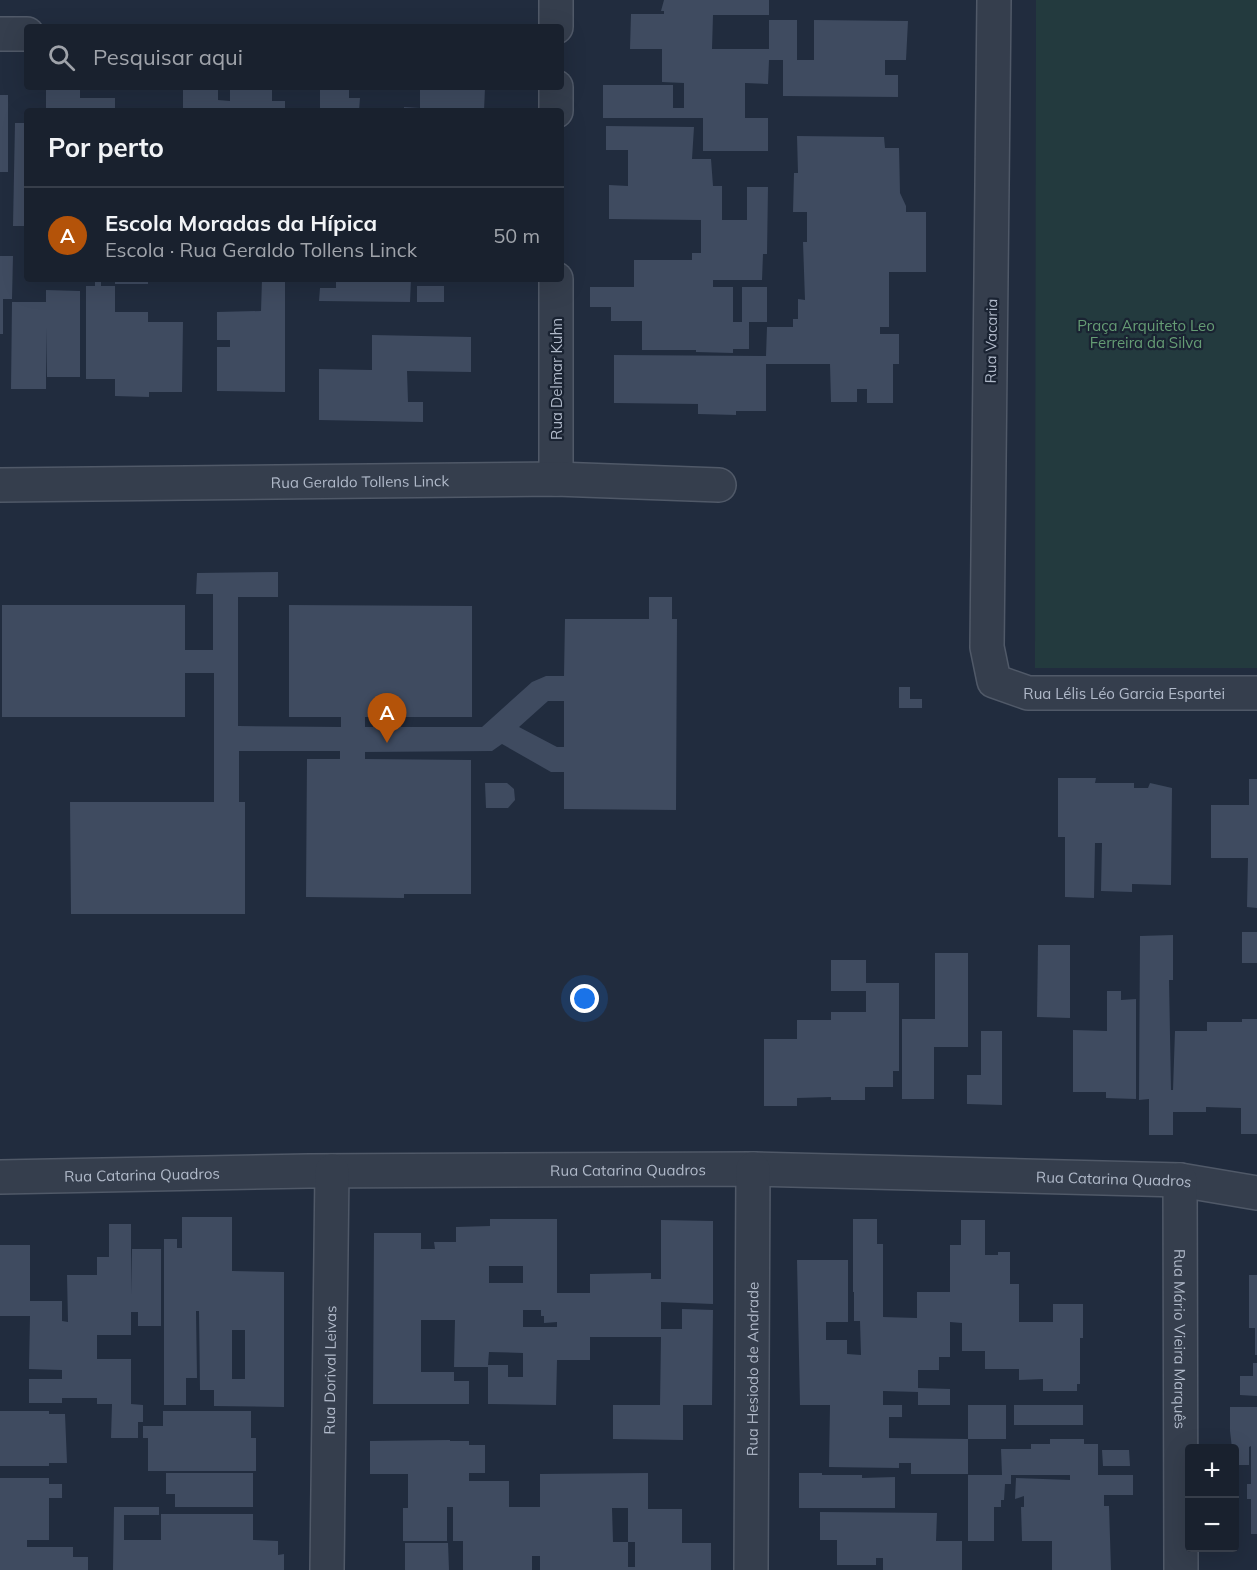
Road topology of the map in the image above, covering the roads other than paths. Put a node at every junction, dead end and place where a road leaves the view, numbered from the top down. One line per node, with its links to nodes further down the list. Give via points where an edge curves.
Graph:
1 (556, 0): 3 (street)
2 (994, 0): 12 (street, Rua Vacaria, via 987,646)
3 (556, 24)
4 (0, 34): 5 (street)
5 (24, 34)
6 (556, 90): 7 (street)
7 (556, 108)
8 (556, 282): 9 (street, Rua Delmar Kuhn)
9 (556, 479): 10 (street, Rua Geraldo Tollens Linck); 11 (street, Rua Geraldo Tollens Linck)
10 (0, 485)
11 (719, 485)
12 (994, 681): 13 (street, Rua Lélis Léo Garcia Espartei, via 1028,693)
13 (1257, 693)
14 (753, 1169): 15 (street, Rua Catarina Quadros); 17 (street, Rua Catarina Quadros); 20 (street, Rua Hesiodo de Andrade)
15 (332, 1171): 16 (street, Rua Catarina Quadros); 19 (street, Rua Dorival Leivas)
16 (0, 1177)
17 (1180, 1180): 18 (street, Rua Catarina Quadros); 21 (street, Rua Mário Vieira Marquês)
18 (1257, 1193)
19 (327, 1570)
20 (751, 1570)
21 (1181, 1570)

